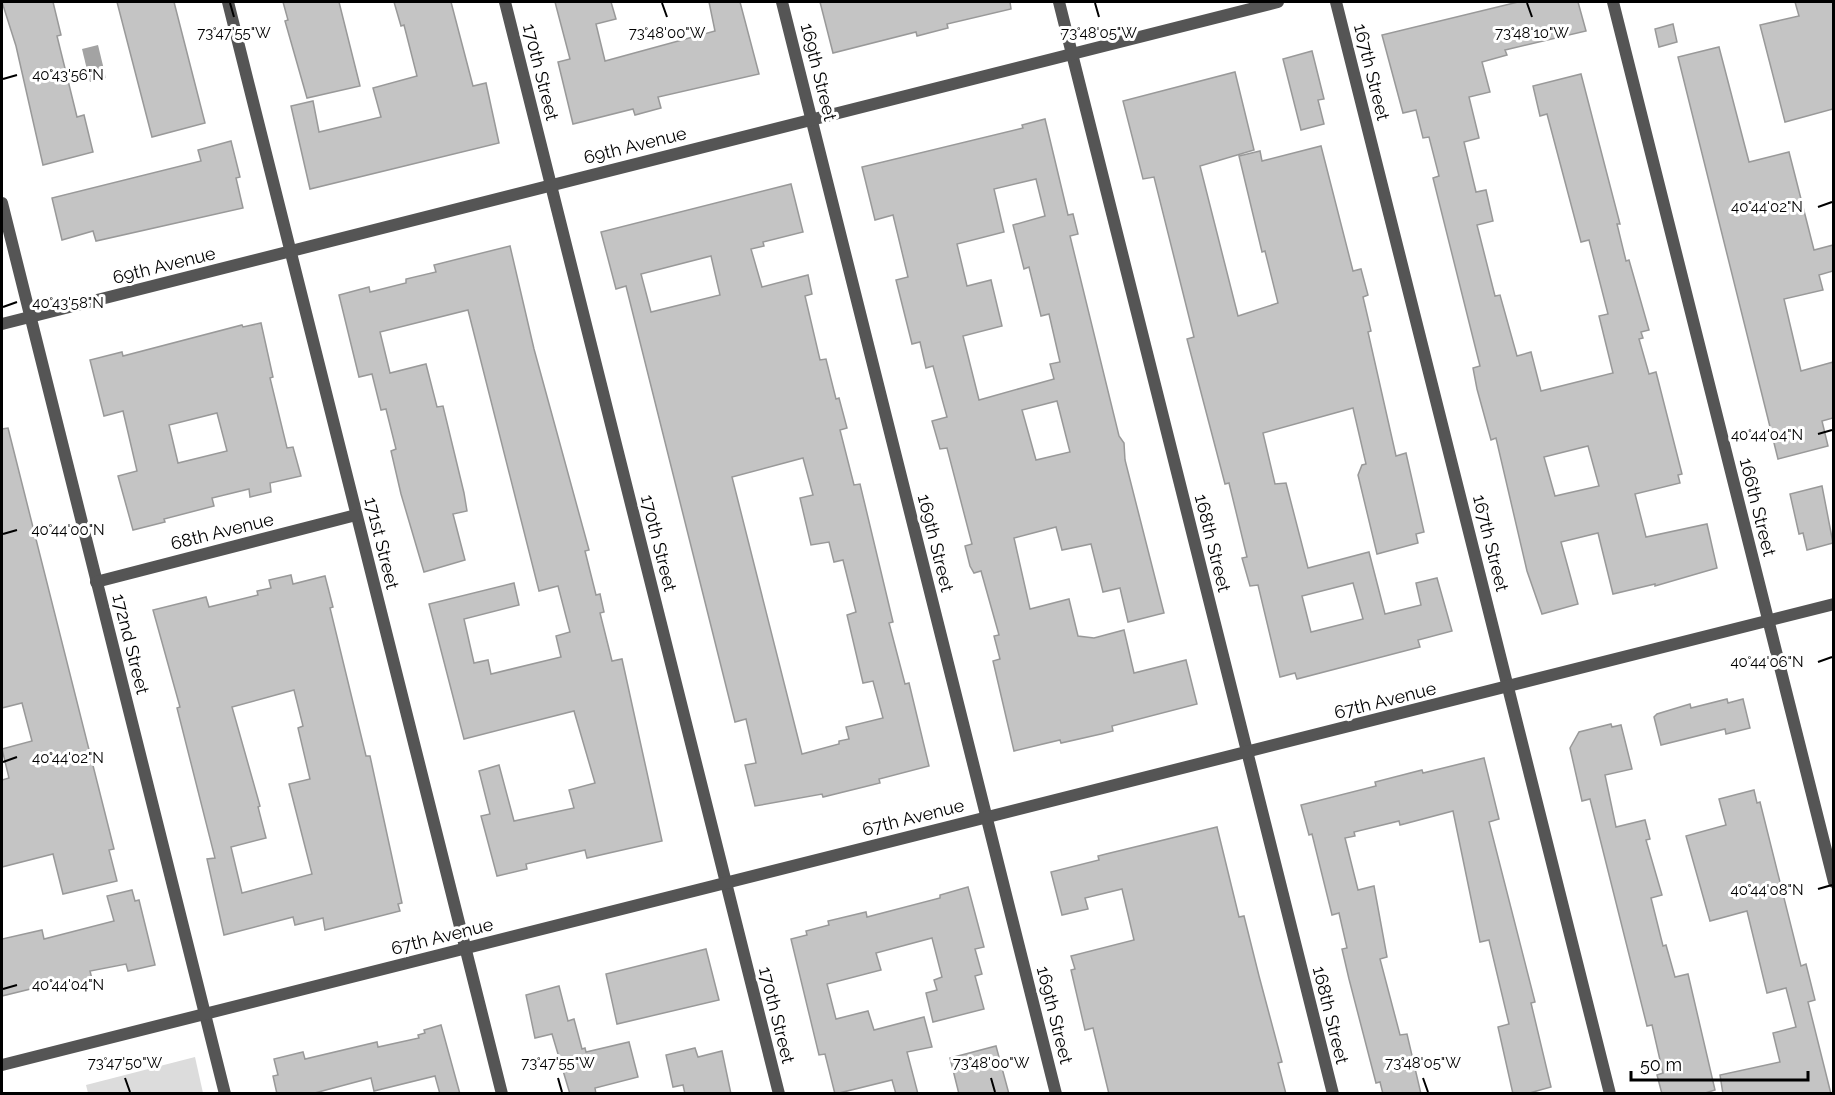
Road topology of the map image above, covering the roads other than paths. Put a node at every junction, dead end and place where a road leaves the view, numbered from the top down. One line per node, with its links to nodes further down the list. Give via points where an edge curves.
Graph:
1 (228, 2): 12 (street, 171st Street)
2 (505, 2): 10 (street, 170th Street)
3 (782, 2): 9 (street, 169th Street)
4 (1059, 2): 8 (street, 168th Street)
5 (1278, 2): 8 (street, 69th Avenue)
6 (1336, 2): 19 (street, 167th Street)
7 (1613, 2): 18 (street, 166th Street)
8 (1072, 54): 9 (street, 69th Avenue); 20 (street, 168th Street)
9 (812, 118): 10 (street, 69th Avenue); 21 (street, 169th Street)
10 (551, 184): 12 (street, 69th Avenue); 23 (street, 170th Street)
11 (2, 203): 13 (street, 172nd Street)
12 (291, 252): 13 (street, 69th Avenue); 15 (street, 171st Street)
13 (30, 316): 14 (street, 69th Avenue); 16 (street, 172nd Street)
14 (2, 324)
15 (356, 515): 16 (street, 68th Avenue); 24 (street, 171st Street)
16 (96, 582): 25 (street, 172nd Street)
17 (1833, 604): 18 (street, 67th Avenue)
18 (1768, 621): 19 (street, 67th Avenue); 22 (street, 166th Street)
19 (1509, 687): 20 (street, 67th Avenue); 32 (street, 167th Street)
20 (1247, 753): 21 (street, 67th Avenue); 31 (street, 168th Street)
21 (986, 817): 23 (street, 67th Avenue); 30 (street, 169th Street)
22 (1833, 882)
23 (725, 884): 24 (street, 67th Avenue); 29 (street, 170th Street)
24 (466, 948): 25 (street, 67th Avenue); 28 (street, 171st Street)
25 (205, 1014): 26 (street, 67th Avenue); 27 (street, 172nd Street)
26 (2, 1065)
27 (225, 1094)
28 (502, 1094)
29 (779, 1094)
30 (1056, 1094)
31 (1333, 1094)
32 (1610, 1094)

